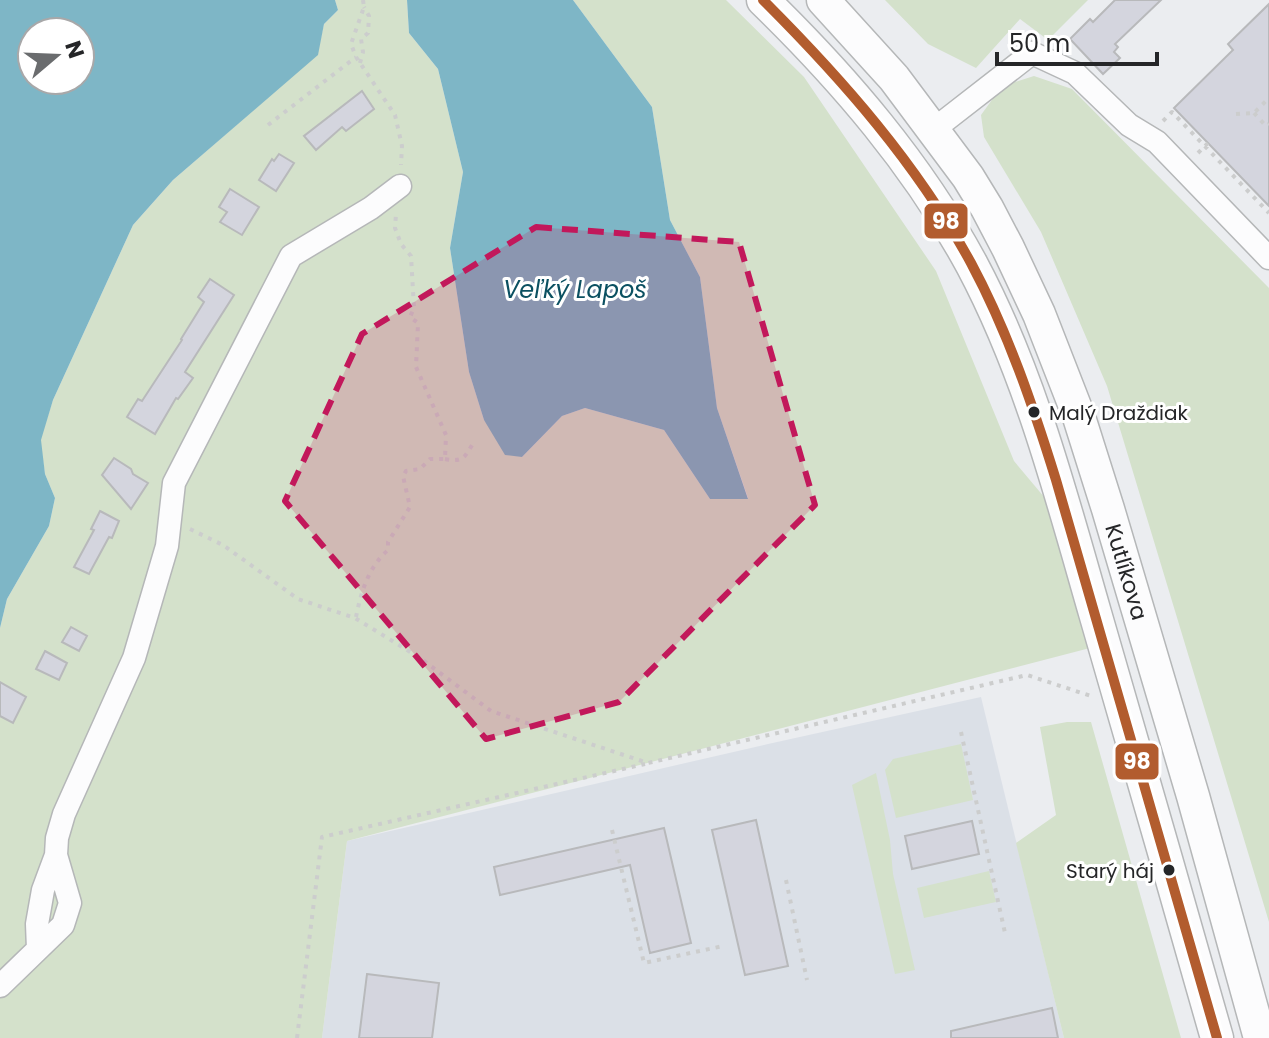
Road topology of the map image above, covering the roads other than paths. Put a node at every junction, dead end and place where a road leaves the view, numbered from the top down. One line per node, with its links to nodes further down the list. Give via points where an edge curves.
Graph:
1 (763, 0): 4 (main road, Kutlíkova, via 837,76)
2 (823, 0): 3 (main road, Kutlíkova)
3 (933, 130): 4 (main road); 6 (street, via 1032,53 1075,73 1129,125 1157,142); 8 (main road, Kutlíkova, via 981,198 1016,263 1078,414)
4 (901, 155): 9 (main road, Kutlíkova, via 933,199 988,297 1047,447)
5 (400, 186): 7 (street, via 291,256 174,483 167,546 134,658 57,838 56,855 70,903 63,925)
6 (1269, 258)
7 (0, 986)
8 (1261, 1031)
9 (1217, 1038)

